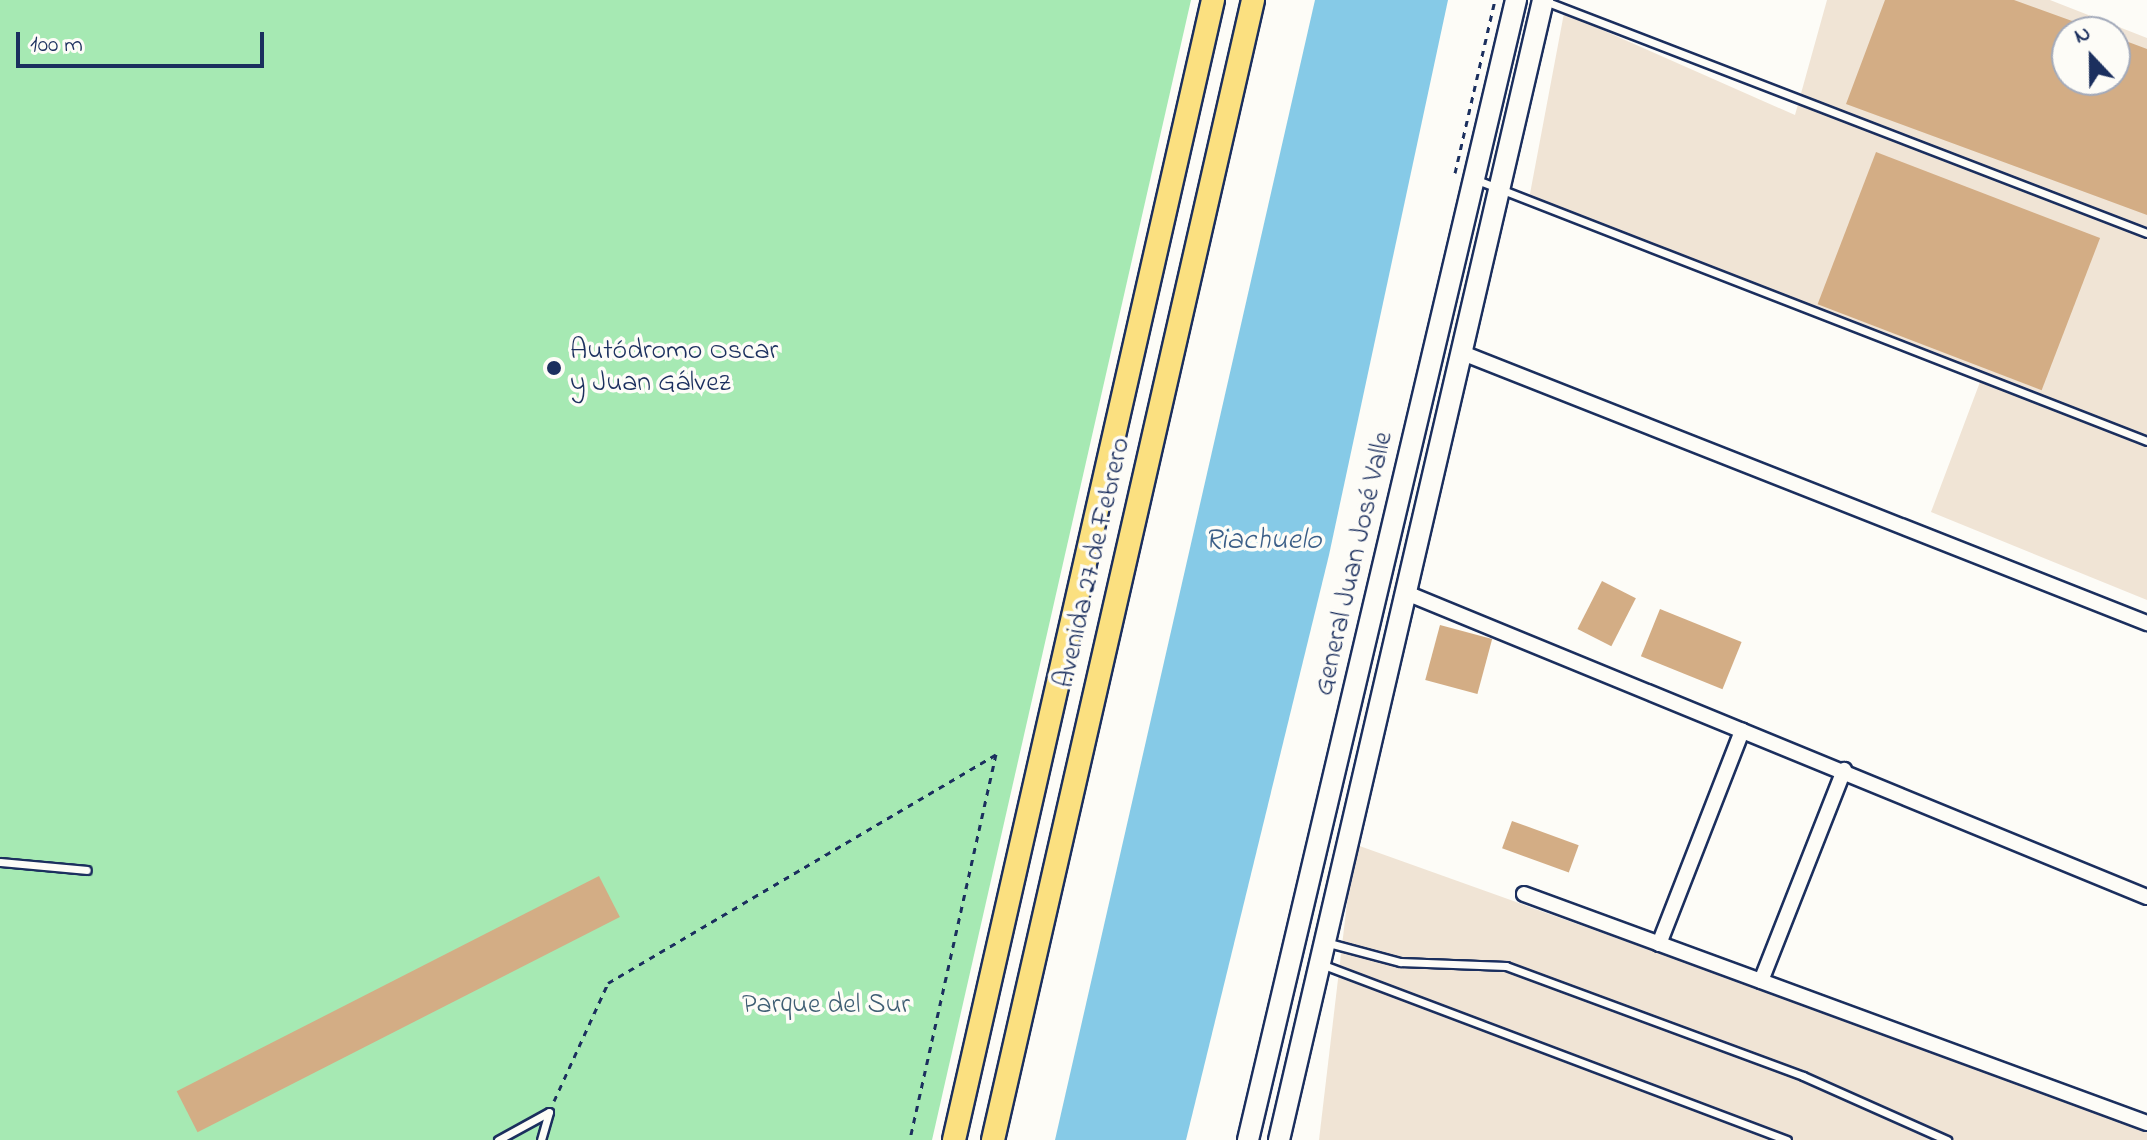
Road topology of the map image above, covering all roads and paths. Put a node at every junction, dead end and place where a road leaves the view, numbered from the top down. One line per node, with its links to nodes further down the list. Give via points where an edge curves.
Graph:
1 (1213, 0): 27 (main road, Avenida 27 de Febrero)
2 (1253, 0): 28 (main road, Avenida 27 de Febrero)
3 (1516, 0): 5 (main road, General Juan José Valle)
4 (1543, 0): 6 (main road, General Juan José Valle); 7 (lane)
5 (1474, 179): 6 (lane); 29 (main road, General Juan José Valle)
6 (1499, 185): 8 (main road, General Juan José Valle); 9 (lane)
7 (2147, 233)
8 (1460, 352): 10 (main road, General Juan José Valle); 11 (street)
9 (2147, 441)
10 (1404, 592): 12 (street); 18 (main road, General Juan José Valle)
11 (2147, 623)
12 (1742, 731): 13 (street); 19 (street)
13 (1844, 770): 17 (street); 21 (street)
14 (0, 862): 15 (lane)
15 (87, 870)
16 (1524, 894): 19 (street)
17 (2147, 897)
18 (1324, 942): 20 (main road, General Juan José Valle); 32 (lane, via 1400,962 1506,966 1803,1076)
19 (1659, 944): 21 (street)
20 (1319, 964): 30 (main road, General Juan José Valle); 31 (lane)
21 (1761, 981): 23 (street)
22 (549, 1112): 24 (lane); 25 (lane); 26 (path, via 608,983 996,754)
23 (2147, 1123)
24 (498, 1140)
25 (541, 1140)
26 (910, 1140)
27 (954, 1140)
28 (993, 1140)
29 (1248, 1140)
30 (1279, 1140)
31 (1787, 1140)
32 (1947, 1140)

